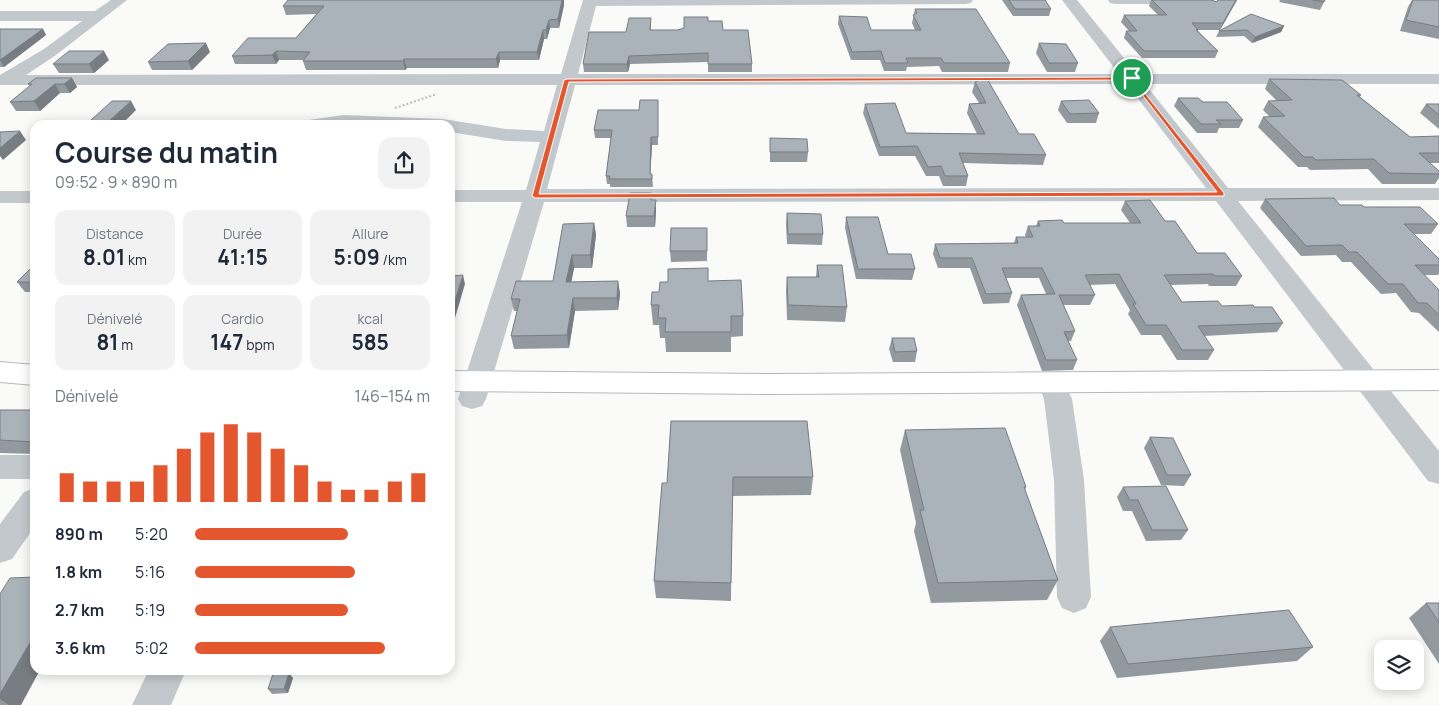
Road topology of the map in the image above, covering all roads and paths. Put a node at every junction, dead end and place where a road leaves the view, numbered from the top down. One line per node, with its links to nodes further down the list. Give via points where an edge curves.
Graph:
1 (10, 0): 8 (street)
2 (120, 0): 10 (street)
3 (966, 0): 7 (street)
4 (1068, 0): 11 (street)
5 (1114, 0): 6 (street)
6 (1170, 0)
7 (590, 1): 13 (street)
8 (0, 6)
9 (0, 16): 10 (street)
10 (98, 16): 15 (street)
11 (1132, 78): 12 (street); 13 (street); 19 (street)
12 (1439, 79)
13 (567, 80): 14 (street); 18 (street)
14 (479, 81): 15 (street); 16 (path)
15 (2, 82)
16 (388, 110)
17 (455, 127): 18 (street, via 506,135)
18 (552, 137): 22 (street)
19 (1222, 194): 20 (street); 22 (street); 31 (street)
20 (1439, 194)
21 (455, 196): 22 (street)
22 (535, 196): 33 (street)
23 (0, 197): 24 (street)
24 (30, 197)
25 (0, 358): 26 (highway)
26 (30, 361)
27 (0, 372): 28 (highway)
28 (30, 375)
29 (1439, 380): 31 (highway)
30 (455, 385): 33 (highway)
31 (1371, 389): 32 (highway); 34 (highway); 37 (street)
32 (1054, 390): 33 (highway); 40 (street, via 1069,480)
33 (467, 393)
34 (1439, 396)
35 (0, 466): 36 (street)
36 (30, 467)
37 (1439, 472)
38 (30, 508): 39 (street)
39 (0, 549)
40 (1074, 597)
41 (166, 675): 42 (street)
42 (151, 705)

